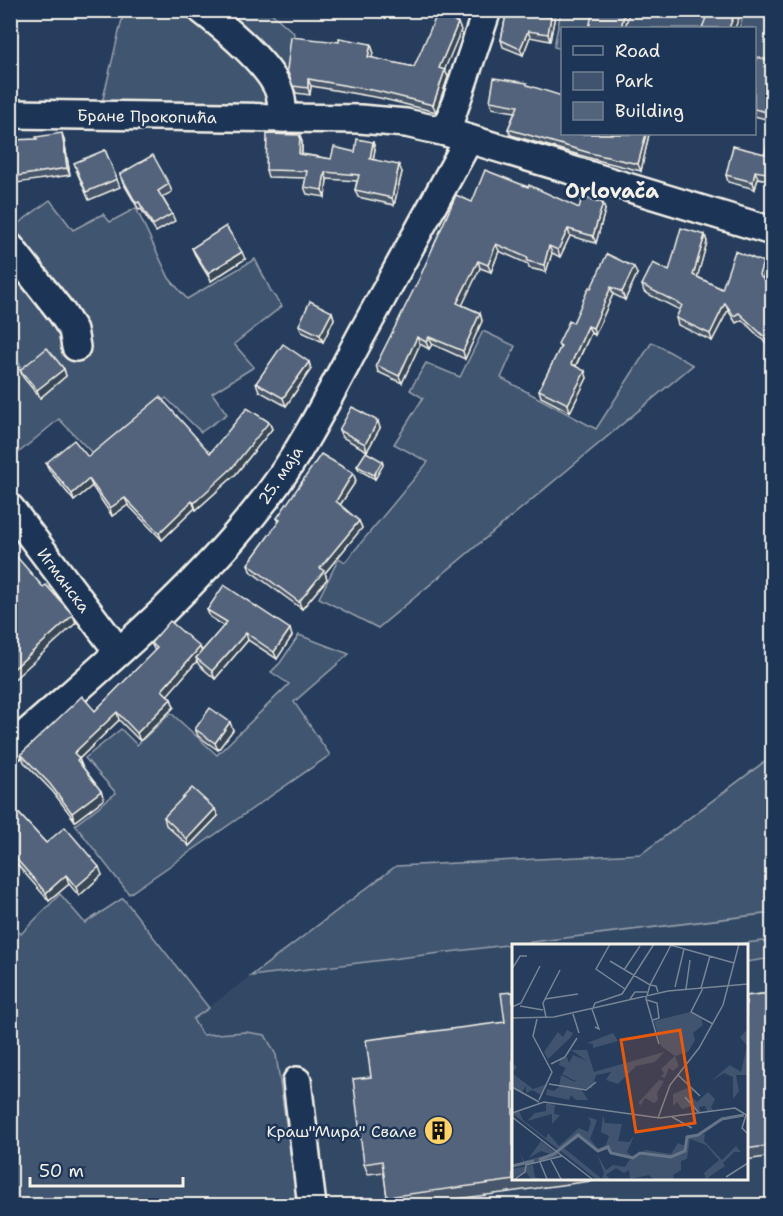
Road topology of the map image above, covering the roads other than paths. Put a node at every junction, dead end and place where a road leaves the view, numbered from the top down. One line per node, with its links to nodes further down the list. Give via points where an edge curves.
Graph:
1 (202, 10): 4 (street, via 235,36 267,72 280,92)
2 (487, 10): 5 (street)
3 (10, 114): 4 (street, Бране Прокопића)
4 (283, 118): 5 (street, Бране Прокопића, via 406,123)
5 (457, 135): 6 (street, Бране Прокопића); 10 (street, 25. маја, via 444,181 344,367 268,496 178,597)
6 (772, 231)
7 (10, 247): 8 (street, via 63,313 73,330)
8 (76, 347)
9 (10, 508): 10 (street, Игманска)
10 (118, 651): 11 (street, 25. маја)
11 (10, 748)
12 (297, 1081): 13 (street)
13 (312, 1206)

